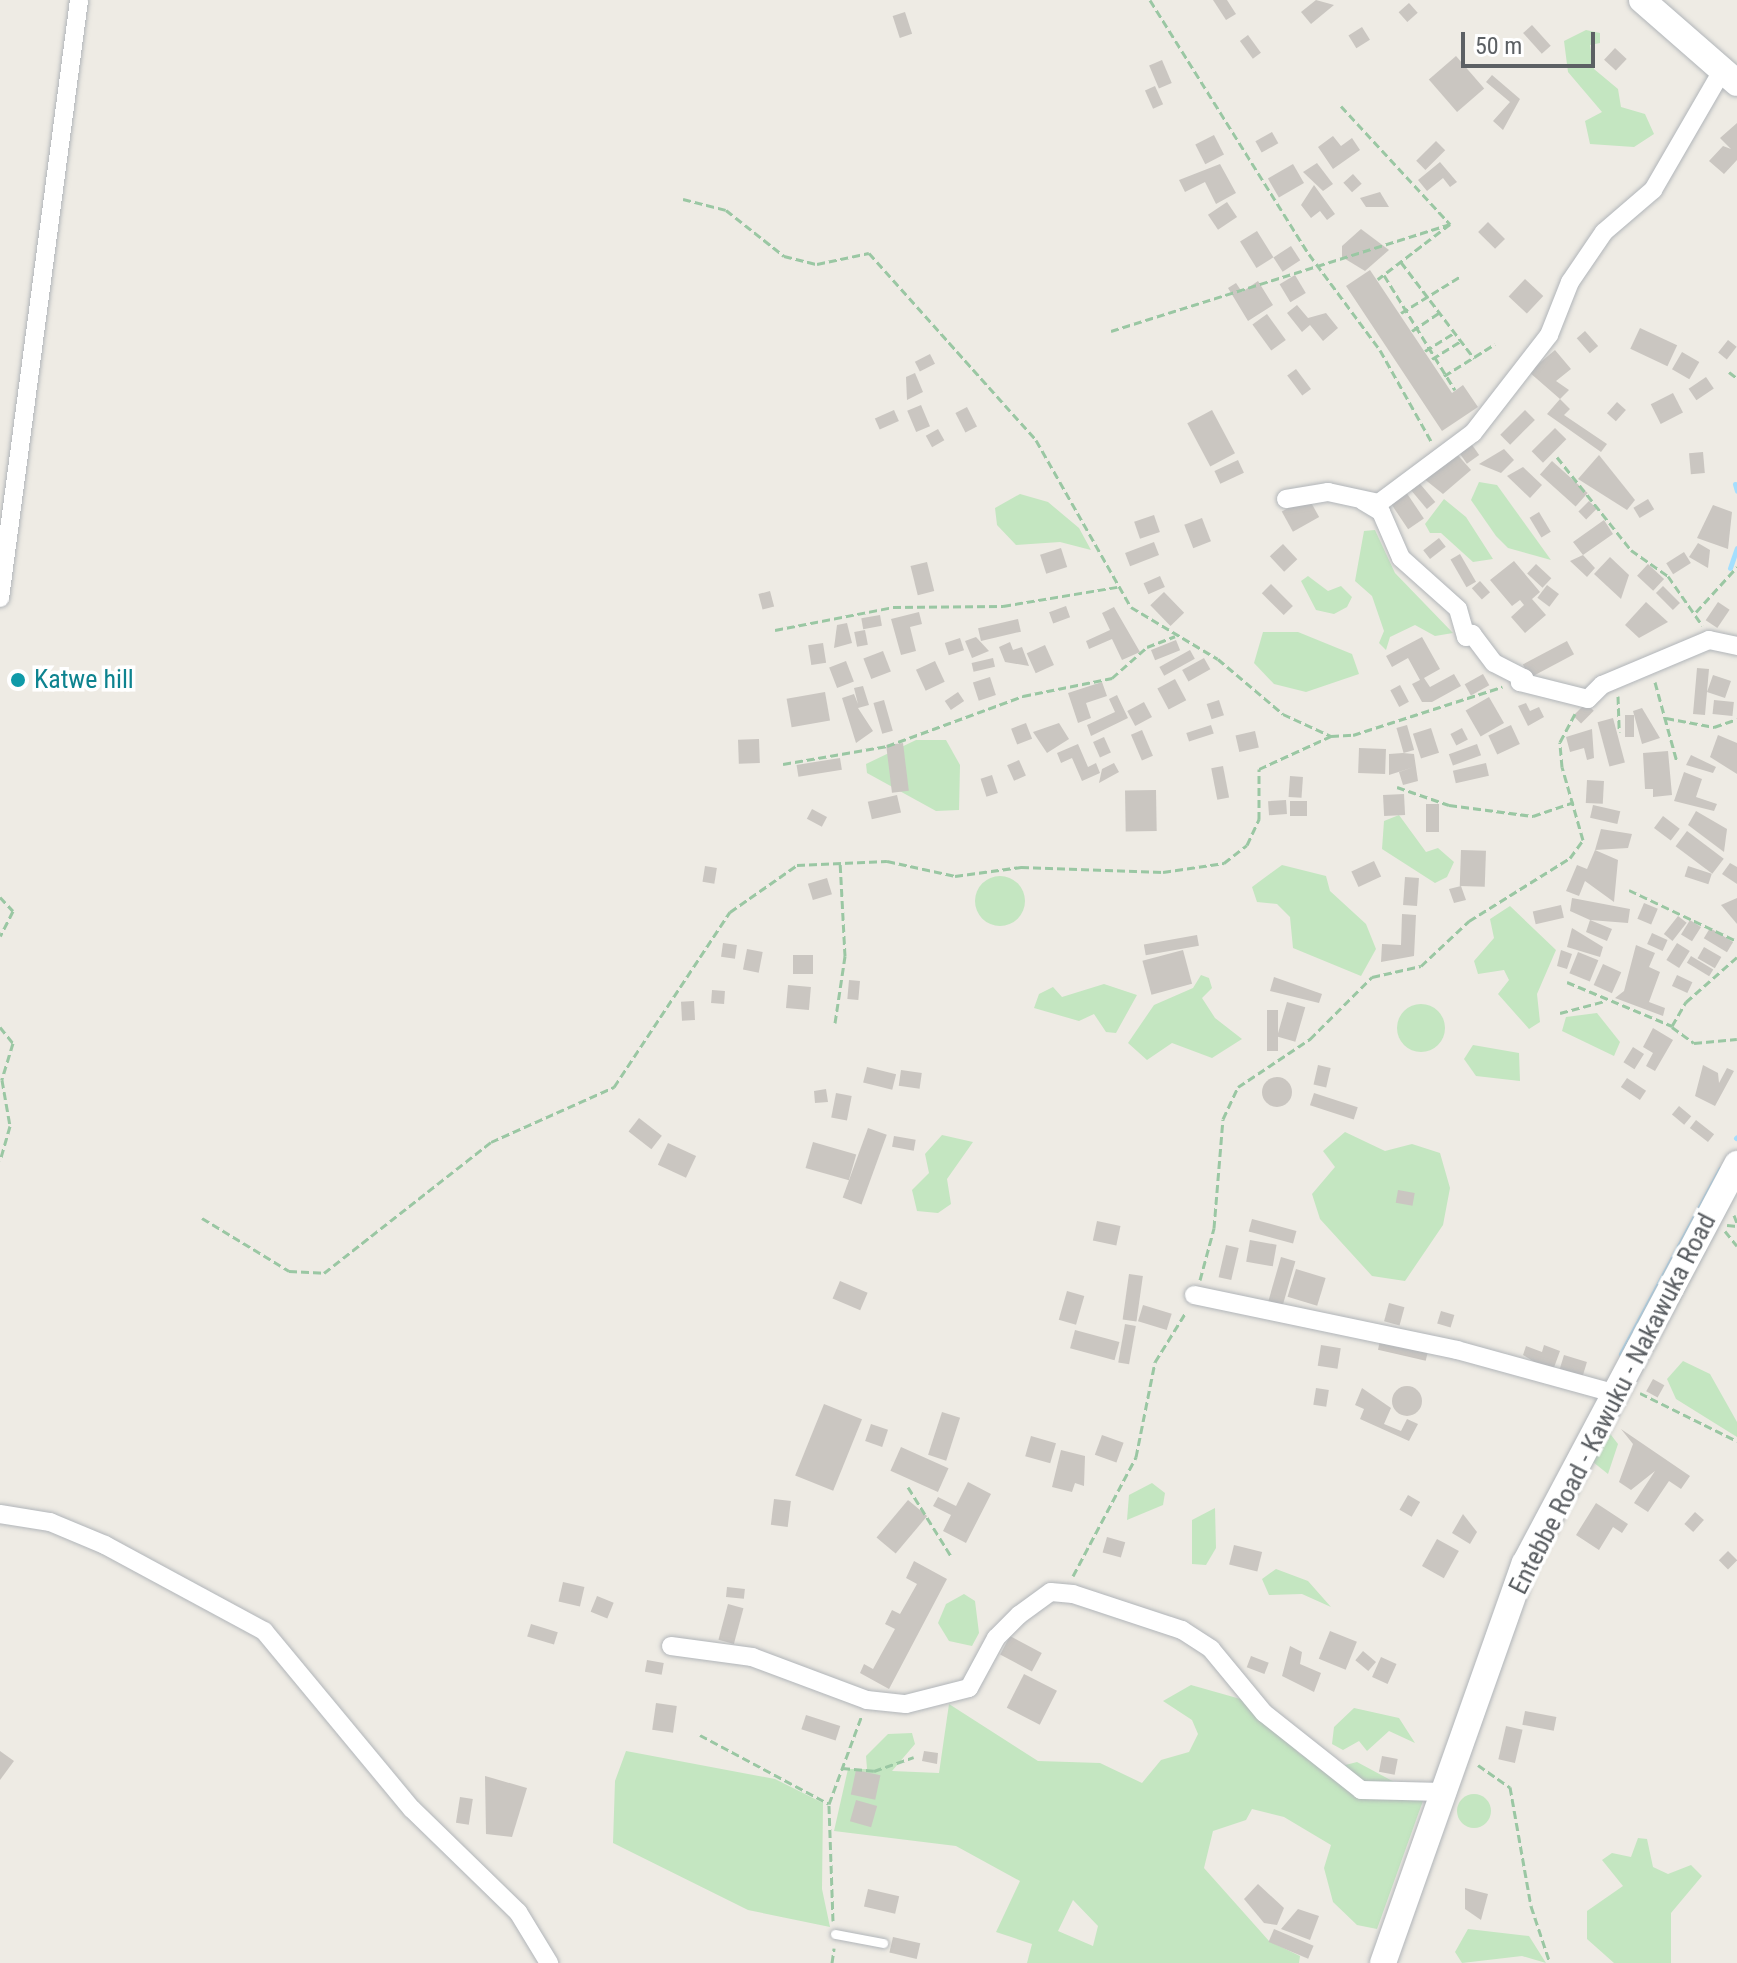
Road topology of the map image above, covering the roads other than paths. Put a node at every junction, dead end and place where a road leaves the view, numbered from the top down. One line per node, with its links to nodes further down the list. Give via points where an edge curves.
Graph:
1 (79, 0): 6 (street)
2 (1642, 0): 3 (main road)
3 (1730, 77): 5 (street, via 1653,190 1606,229 1570,282 1549,335 1473,433 1379,503)
4 (1286, 499): 5 (street, via 1328,492)
5 (1362, 500): 7 (street, via 1381,512 1401,558 1458,609 1466,637 1472,634 1494,663 1524,678 1520,682 1588,699 1612,681 1709,640)
6 (0, 598)
7 (1737, 646)
8 (1737, 1164): 10 (main road, Entebbe Road - Kawuku - Nakawuka Road)
9 (1194, 1295): 10 (street)
10 (1616, 1388): 13 (main road, Entebbe Road - Kawuku - Nakawuka Road, via 1525,1563)
11 (0, 1514): 16 (street, via 50,1522 105,1545 264,1631 412,1809 518,1912)
12 (671, 1646): 13 (street, via 801,1669 867,1700 906,1704 969,1688 996,1638 1051,1592 1182,1630 1211,1649 1264,1713 1361,1790)
13 (1443, 1792): 17 (main road, Entebbe Road - Kawuku - Nakawuka Road)
14 (835, 1934): 15 (lane)
15 (883, 1943)
16 (549, 1963)
17 (1383, 1963)

